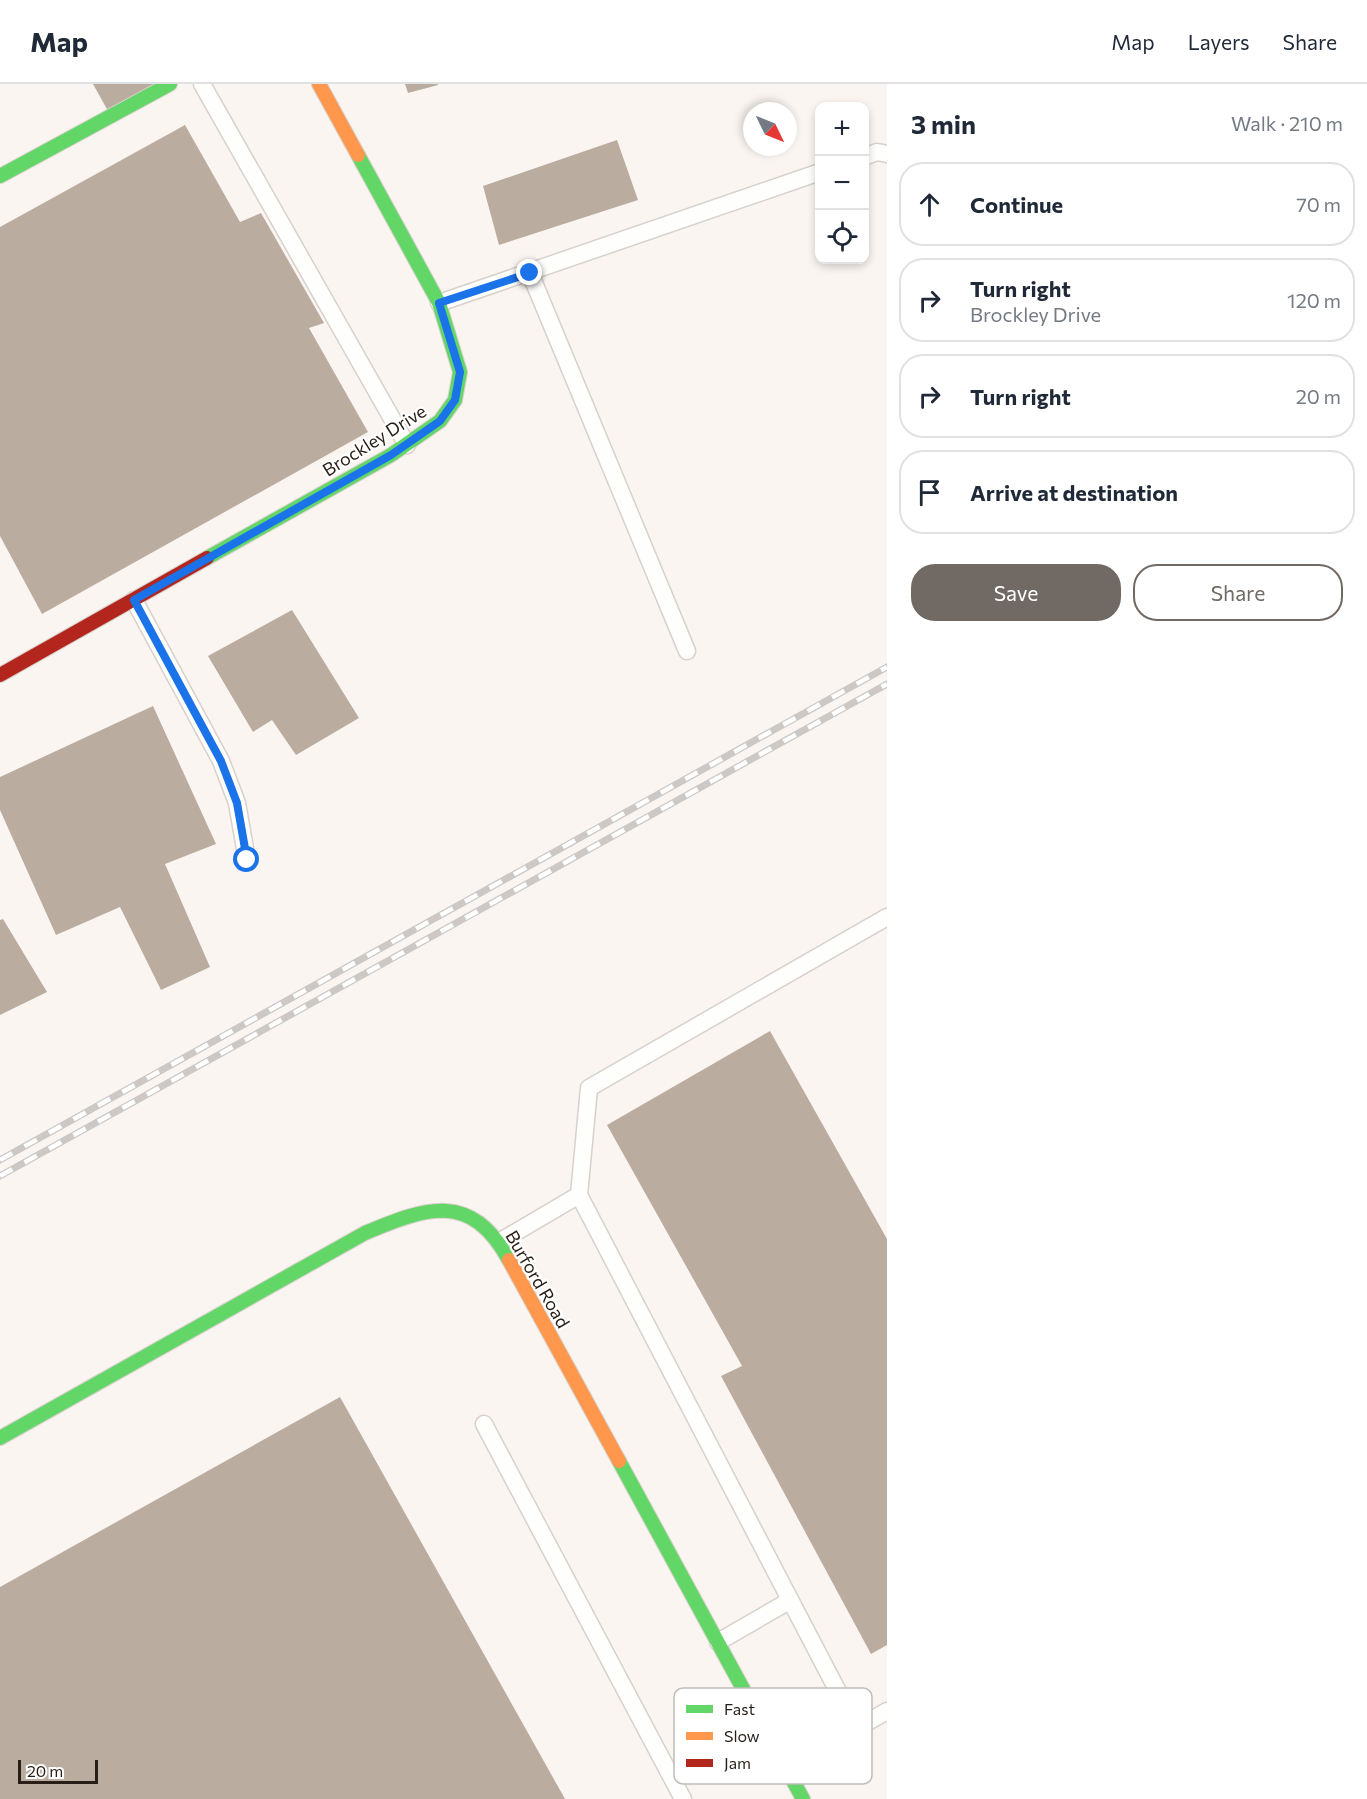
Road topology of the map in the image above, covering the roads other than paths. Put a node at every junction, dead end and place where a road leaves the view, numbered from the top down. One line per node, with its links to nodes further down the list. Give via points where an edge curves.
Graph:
1 (170, 84): 7 (street)
2 (202, 84): 10 (lane)
3 (319, 84): 9 (street, Brockley Drive)
4 (887, 154): 5 (lane)
5 (867, 156)
6 (815, 173): 8 (lane)
7 (0, 176)
8 (530, 273): 9 (lane); 12 (lane)
9 (439, 303): 10 (street, Brockley Drive, via 460,372 455,400 440,421)
10 (407, 445): 11 (street, Brockley Drive)
11 (134, 600): 13 (street, Brockley Drive); 14 (lane, via 221,761 237,803)
12 (687, 651)
13 (0, 675)
14 (247, 860)
15 (887, 918): 16 (lane, via 589,1088)
16 (579, 1195): 17 (lane); 20 (lane)
17 (499, 1242): 19 (street, Burford Road, via 479,1221 453,1211 416,1212 365,1233); 21 (street, Burford Road)
18 (484, 1424): 26 (lane)
19 (0, 1438)
20 (789, 1602): 21 (lane); 23 (lane)
21 (718, 1642): 22 (street, Burford Road)
22 (743, 1688)
23 (835, 1688)
24 (887, 1711): 25 (lane)
25 (872, 1720)
26 (674, 1782)
27 (675, 1784): 29 (lane)
28 (795, 1784): 30 (street, Burford Road)
29 (683, 1799)
30 (803, 1799)

